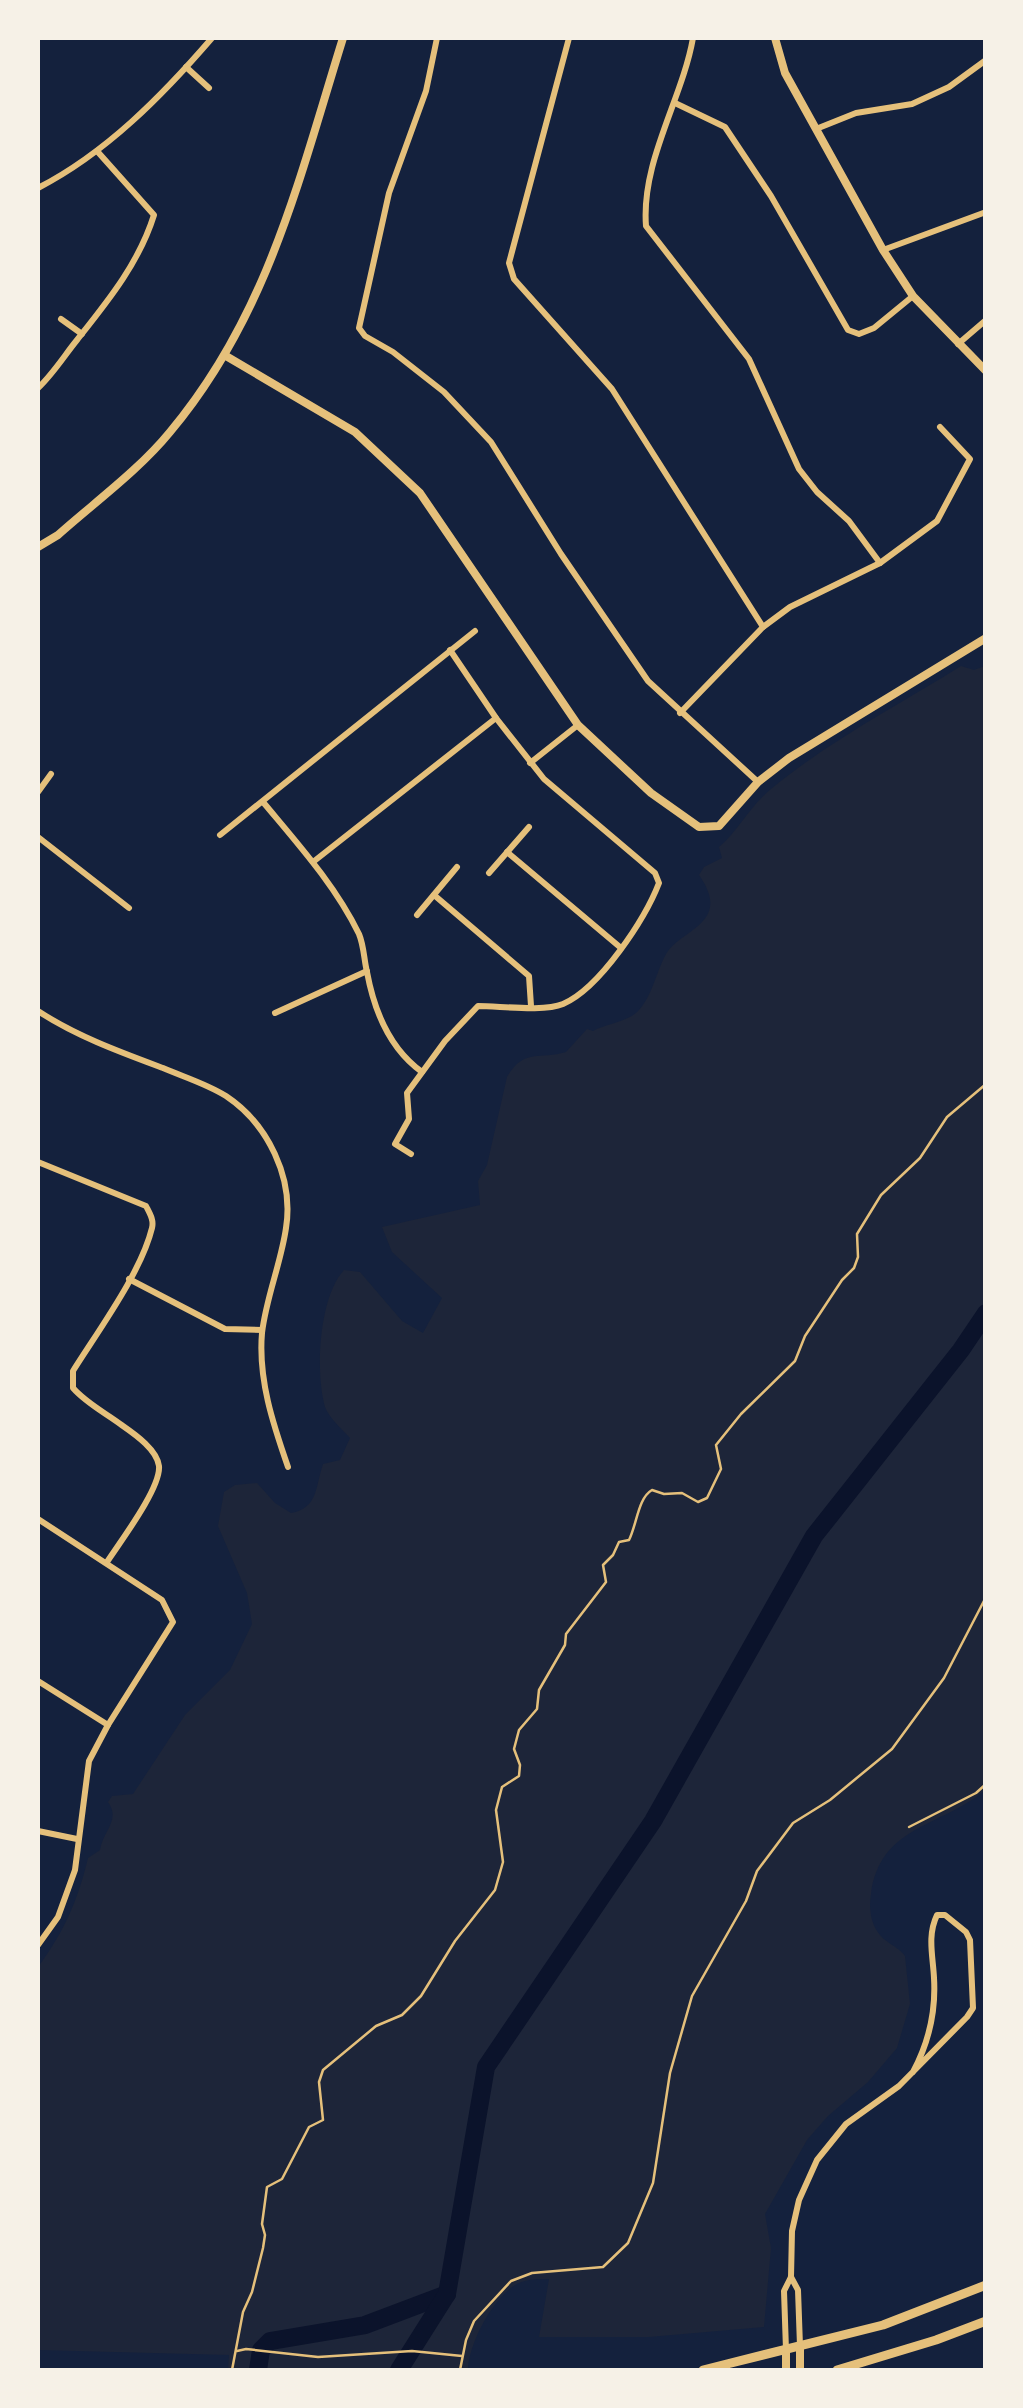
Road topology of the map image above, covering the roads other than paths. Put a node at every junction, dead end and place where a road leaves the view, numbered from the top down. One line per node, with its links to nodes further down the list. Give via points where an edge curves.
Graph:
1 (212, 38): 8 (street)
2 (343, 38): 21 (street, via 274,260)
3 (437, 38): 31 (street, via 426,91 389,193 359,328 444,392 491,442 615,635)
4 (569, 38): 27 (street, via 509,263 514,278 612,388)
5 (693, 38): 10 (street)
6 (776, 38): 11 (street, via 785,74)
7 (986, 60): 11 (street, via 912,104 856,113)
8 (186, 67): 9 (street); 12 (street)
9 (209, 88)
10 (675, 102): 16 (street, via 725,127 842,324 859,334); 26 (street, via 645,206 649,232 748,359 799,469)
11 (816, 129): 15 (street)
12 (97, 152): 13 (street); 19 (street, via 154,215 121,282)
13 (38, 188)
14 (986, 212): 15 (street)
15 (883, 250): 16 (street)
16 (913, 296): 20 (street)
17 (62, 319): 19 (street)
18 (986, 320): 20 (street)
19 (82, 334): 23 (street)
20 (957, 345): 22 (street)
21 (226, 356): 25 (street, via 169,434); 33 (street, via 355,432 420,493)
22 (986, 371)
23 (38, 388)
24 (940, 427): 26 (street, via 970,460 937,520)
25 (38, 547)
26 (880, 563): 27 (street, via 790,606)
27 (764, 627): 31 (street)
28 (475, 631): 30 (street)
29 (986, 638): 36 (street)
30 (450, 650): 32 (street); 38 (street)
31 (680, 713): 36 (street)
32 (496, 718): 34 (street); 43 (street)
33 (578, 725): 34 (street); 36 (street, via 699,828 719,826)
34 (530, 763): 49 (street, via 658,878)
35 (50, 774): 37 (street)
36 (758, 782)
37 (38, 792)
38 (263, 802): 40 (street); 43 (street)
39 (529, 827): 42 (street)
40 (220, 835)
41 (38, 837): 47 (street)
42 (507, 852): 45 (street); 49 (street)
43 (313, 862): 50 (street, via 361,938)
44 (457, 867): 46 (street)
45 (489, 873)
46 (434, 895): 48 (street); 51 (street, via 529,976)
47 (129, 908)
48 (418, 915)
49 (620, 948): 51 (street, via 566,1003)
50 (366, 971): 53 (street); 54 (street, via 390,1037)
51 (531, 1006): 54 (street, via 478,1006)
52 (38, 1011): 58 (street, via 95,1042 210,1087 260,1130 278,1160 288,1208)
53 (276, 1013)
54 (422, 1072): 55 (street, via 408,1094 408,1119 395,1141)
55 (411, 1154)
56 (38, 1162): 57 (street, via 146,1206 153,1226)
57 (129, 1279): 58 (street, via 225,1329); 61 (street, via 73,1370 73,1388 82,1399 125,1427 159,1464 157,1482)
58 (262, 1330): 59 (street, via 264,1385)
59 (288, 1468)
60 (38, 1519): 61 (street)
61 (107, 1562): 63 (street, via 162,1600 172,1622)
62 (38, 1681): 63 (street)
63 (108, 1724): 65 (street, via 89,1762)
64 (38, 1831): 65 (street)
65 (77, 1839): 66 (street, via 67,1896)
66 (38, 1945)
67 (913, 2072): 67 (street, via 973,2008 970,1940 945,1915 937,1915 932,1930 932,2013); 68 (street, via 846,2124 817,2160 794,2222)
68 (791, 2277): 71 (street, via 798,2290); 72 (street, via 784,2291)
69 (986, 2285): 71 (main road)
70 (986, 2321): 76 (main road)
71 (800, 2348): 72 (main road); 75 (street)
72 (786, 2352): 73 (main road); 74 (street)
73 (703, 2370)
74 (786, 2370)
75 (800, 2370)
76 (837, 2370)

